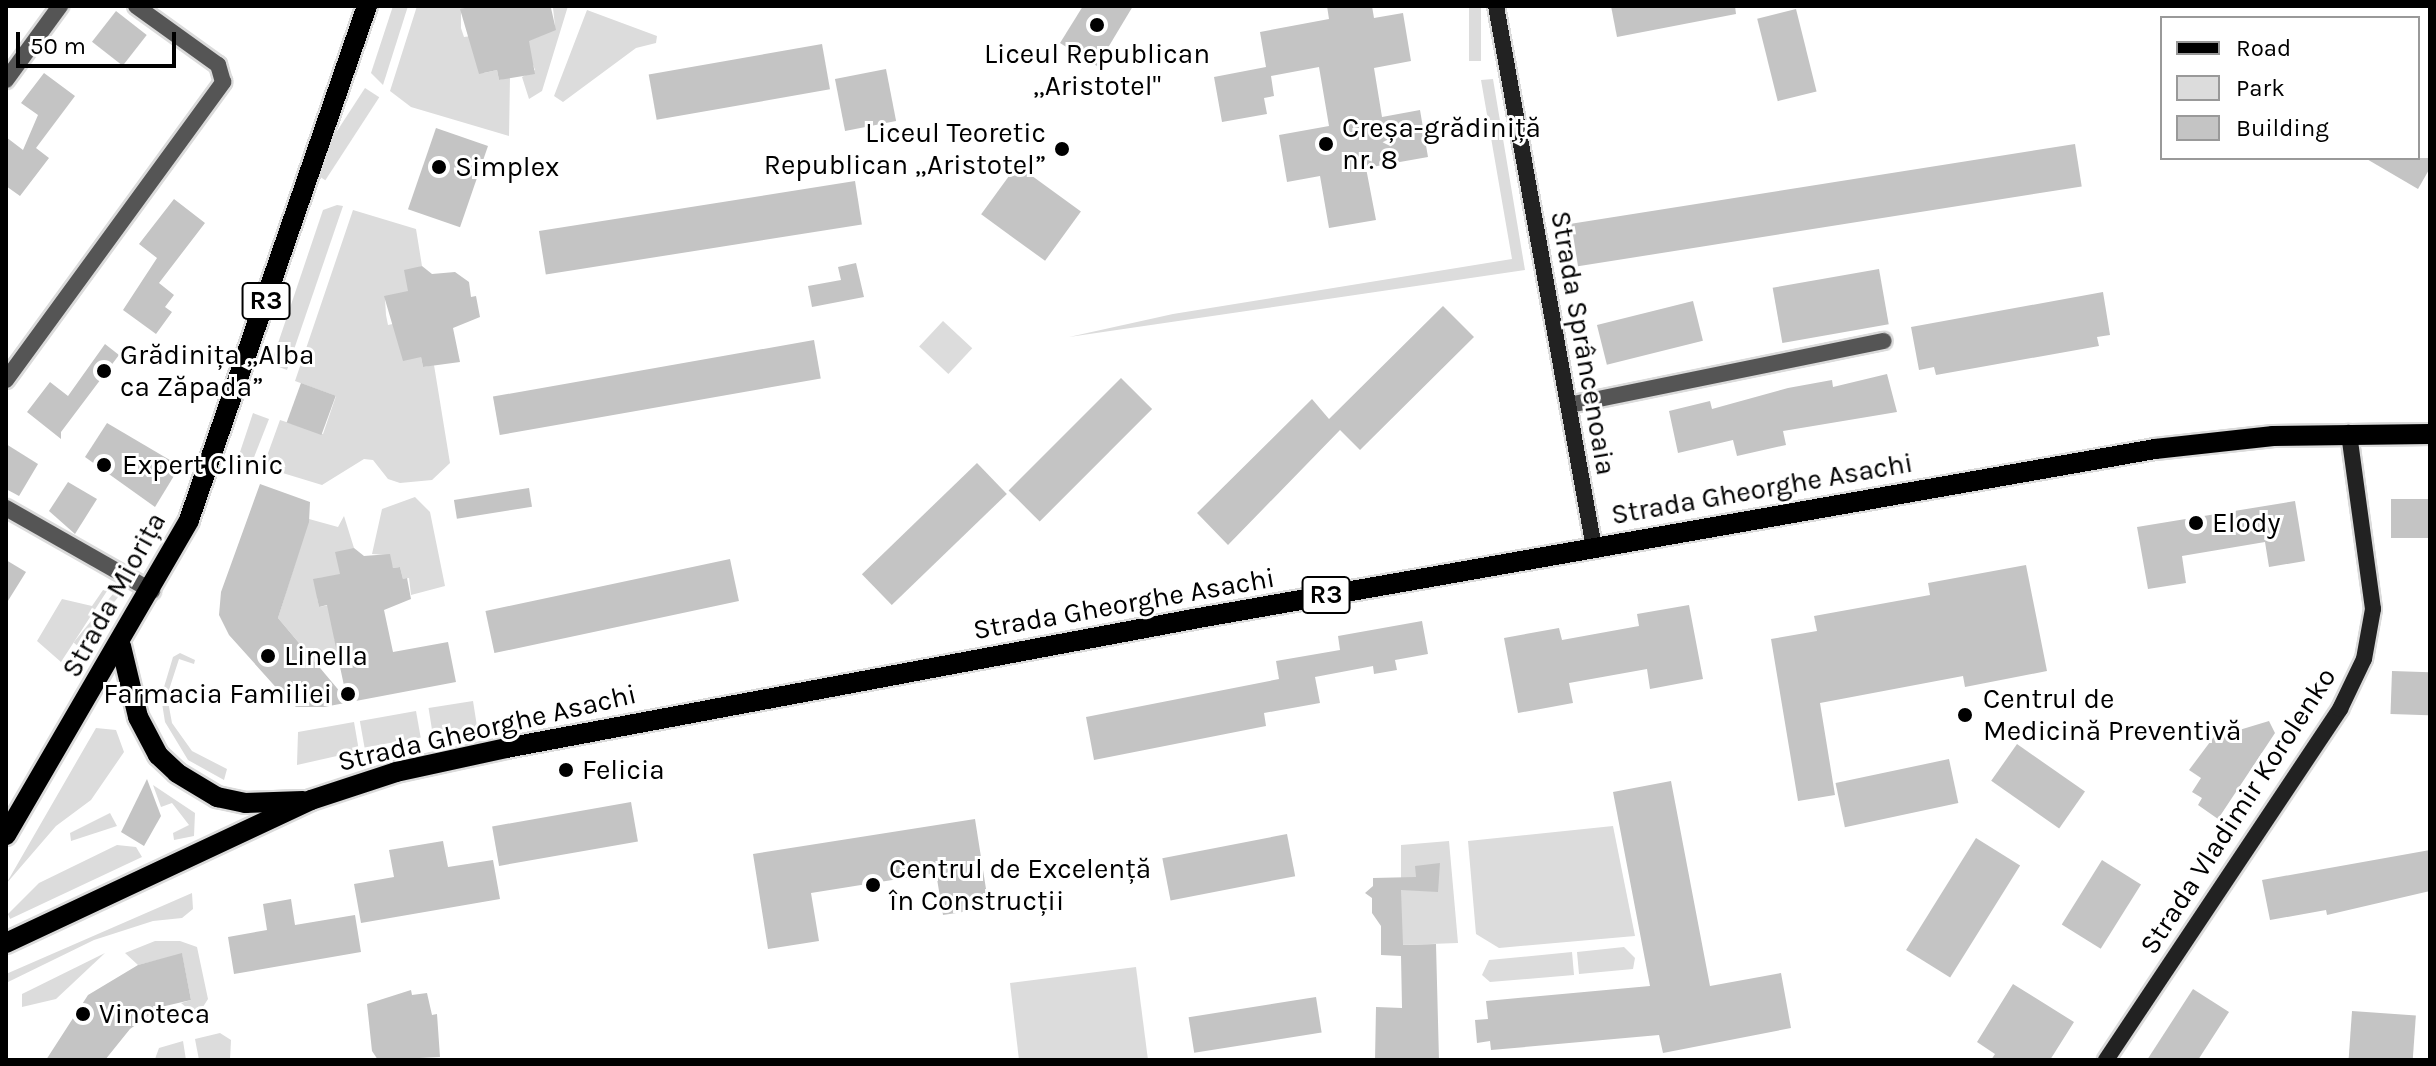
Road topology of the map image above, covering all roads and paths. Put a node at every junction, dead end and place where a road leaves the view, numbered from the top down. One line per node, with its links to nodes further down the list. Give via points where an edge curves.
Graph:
1 (60, 6): 5 (street)
2 (136, 6): 7 (street, via 218,65 223,82)
3 (367, 6): 13 (main road, Strada Miorița / R3, via 213,458)
4 (1496, 6): 8 (main road, Strada Sprâncenoaia)
5 (6, 80)
6 (1884, 341): 8 (street)
7 (6, 380)
8 (1569, 405): 12 (main road, Strada Sprâncenoaia)
9 (2349, 433): 10 (main road, Strada Gheorghe Asachi / R3); 12 (main road, Strada Gheorghe Asachi / R3, via 2155,449); 18 (main road, Strada Vladimir Korolenko, via 2373,609 2364,659 2340,709)
10 (2430, 434)
11 (6, 508): 13 (street)
12 (1594, 548): 15 (main road, Strada Gheorghe Asachi / R3, via 650,718 396,772)
13 (152, 591): 14 (main road, Strada Miorița / R3)
14 (121, 646): 15 (main road, R3, via 138,717 158,755 177,773 217,797 245,803); 16 (main road, Strada Miorița)
15 (311, 800): 17 (main road, Strada Gheorghe Asachi)
16 (6, 835)
17 (6, 943)
18 (2106, 1060)

